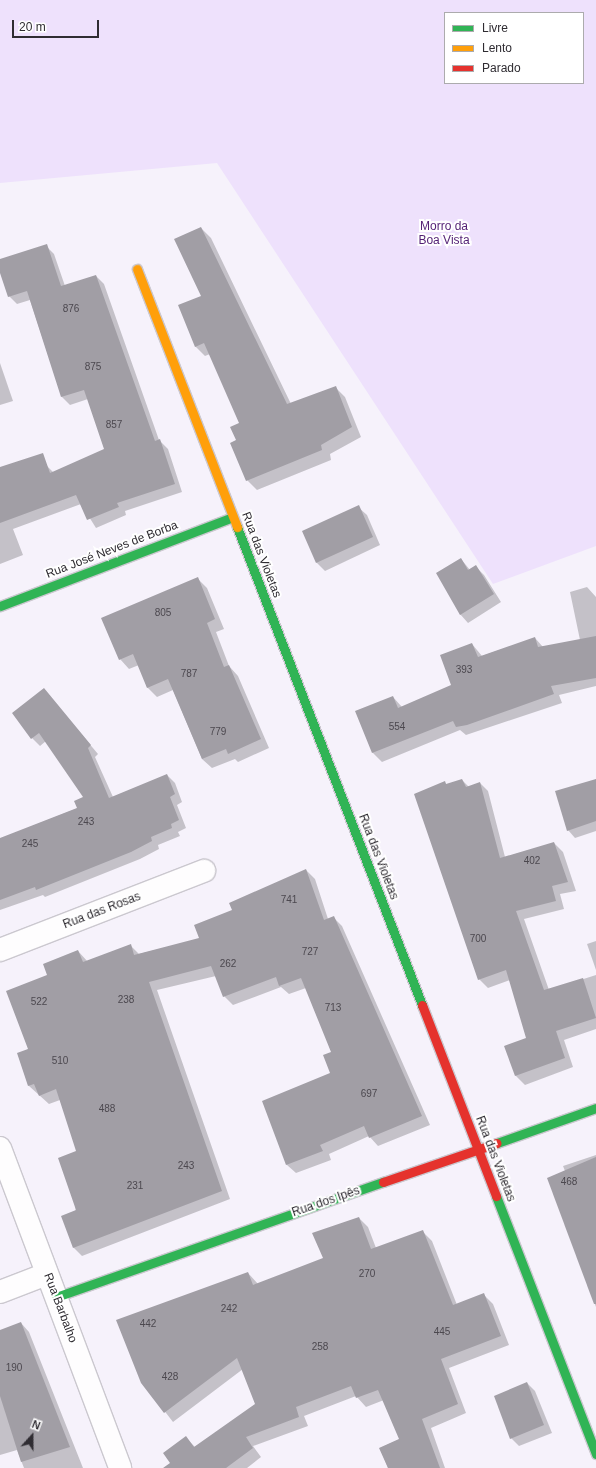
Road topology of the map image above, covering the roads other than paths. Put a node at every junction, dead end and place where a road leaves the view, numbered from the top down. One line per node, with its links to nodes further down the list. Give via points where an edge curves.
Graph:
1 (137, 269): 2 (street, Rua das Violetas)
2 (233, 517): 3 (street, Rua José Neves de Borba); 8 (street, Rua das Violetas)
3 (0, 606)
4 (204, 871): 5 (street, Rua das Rosas)
5 (0, 950)
6 (596, 1108): 8 (street, Rua dos Ipês)
7 (0, 1148): 9 (street, Rua Barbalho)
8 (478, 1149): 11 (street, Rua dos Ipês); 12 (street, Rua das Violetas)
9 (47, 1274): 10 (street); 11 (street, Rua Barbalho)
10 (0, 1292)
11 (56, 1297): 13 (street, Rua Barbalho)
12 (596, 1454)
13 (120, 1468)

